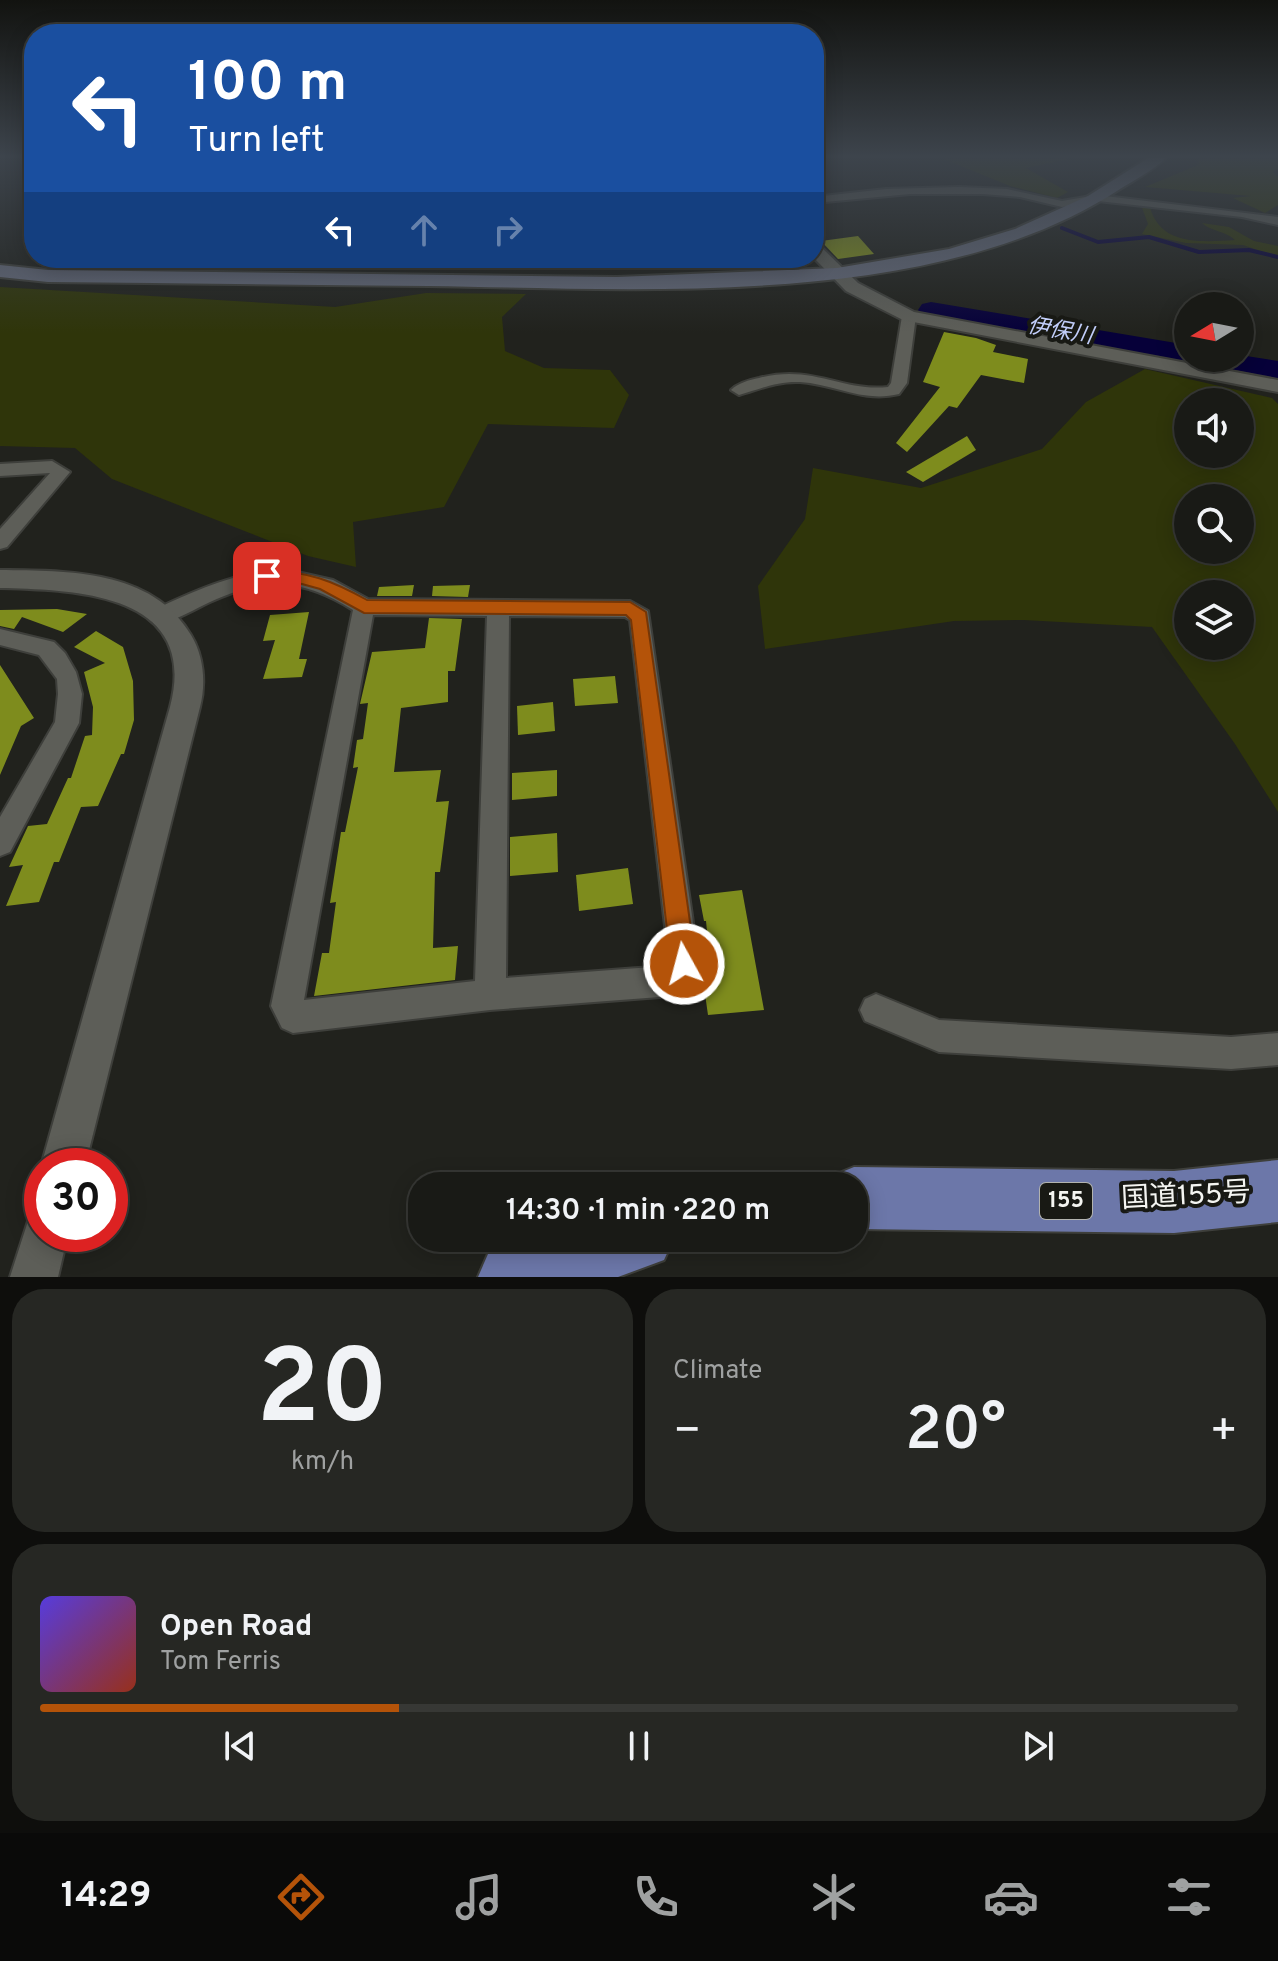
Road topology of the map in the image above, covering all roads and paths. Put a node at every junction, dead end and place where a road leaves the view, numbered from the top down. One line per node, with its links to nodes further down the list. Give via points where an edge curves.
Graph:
1 (1061, 215): 6 (main road, via 965,250)
2 (1245, 215): 3 (street)
3 (1278, 221)
4 (824, 260): 6 (street)
5 (0, 271): 6 (main road, via 617,283)
6 (837, 274): 7 (street)
7 (909, 316): 8 (street); 9 (street, via 899,383 893,391 864,393 801,377 767,379)
8 (1278, 386)
9 (739, 390)
10 (0, 470): 11 (street, via 52,466 61,472)
11 (3, 536)
12 (0, 579): 15 (street, via 119,589)
13 (364, 607): 14 (street); 15 (street, via 326,585 267,576 214,589); 18 (street, via 287,1006 293,1017)
14 (498, 609): 18 (street); 18 (street, via 630,609 640,617 684,964 673,981)
15 (164, 615): 21 (street, via 181,639 189,681)
16 (0, 637): 17 (street, via 46,648 68,679 70,694 67,723)
17 (0, 843)
18 (490, 995)
19 (876, 1010): 20 (street, via 939,1036 1231,1053)
20 (1278, 1049)
21 (68, 1148)
22 (1278, 1191): 23 (highway, 国道155号 / 155, via 1174,1202)
23 (868, 1198)
24 (40, 1252): 26 (street)
25 (595, 1252): 27 (highway)
26 (34, 1277)
27 (511, 1277)

